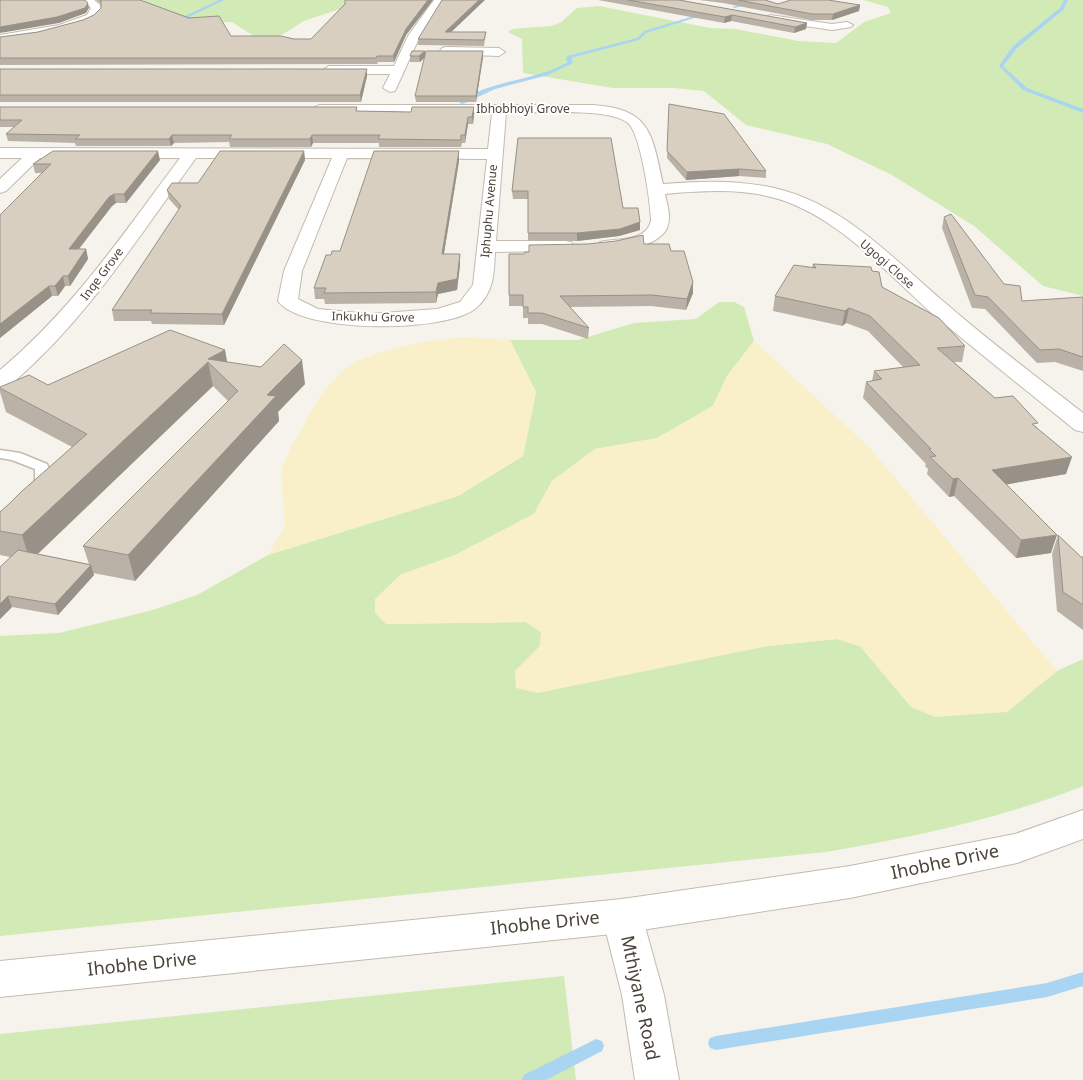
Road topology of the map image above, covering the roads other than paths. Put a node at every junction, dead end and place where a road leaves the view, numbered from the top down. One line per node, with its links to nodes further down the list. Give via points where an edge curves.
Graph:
1 (88, 0): 5 (street, via 96,7 91,17)
2 (439, 0): 6 (street)
3 (758, 16): 4 (street, via 817,26)
4 (847, 25)
5 (0, 38)
6 (407, 51): 7 (street); 11 (street)
7 (420, 51)
8 (436, 51): 9 (street)
9 (499, 52)
10 (320, 70): 11 (street)
11 (398, 70): 13 (street)
12 (301, 109): 13 (street, Ibhobhoyi Grove)
13 (381, 109): 14 (street, Ibhobhoyi Grove)
14 (499, 110): 19 (street, Iphuphu Avenue); 21 (street, Ibhobhoyi Grove, via 593,109 630,117 642,134)
15 (0, 153): 16 (street)
16 (36, 153): 17 (street); 20 (street)
17 (191, 154): 18 (street); 24 (street, Inqe Grove, via 64,322)
18 (341, 154): 19 (street); 23 (street, Inkukhu Grove, via 293,271 288,301 303,311 340,319 430,317)
19 (494, 154): 22 (street, Iphuphu Avenue)
20 (0, 188)
21 (657, 190): 22 (street, Ibhobhoyi Grove, via 661,218 658,228 648,237 633,242 589,246); 25 (street, Ugogi Close, via 701,185 765,191 823,211)
22 (487, 247): 23 (street, Iphuphu Avenue, via 483,285)
23 (466, 307)
24 (0, 382)
25 (1083, 425)
26 (0, 454): 27 (lane, via 15,456 42,467 42,483)
27 (31, 500)
28 (1083, 824): 29 (street, Ihobhe Drive, via 1017,848 850,882)
29 (622, 916): 30 (street, Ihobhe Drive); 31 (street, Mthiyane Road, via 643,996)
30 (0, 979)
31 (657, 1080)

